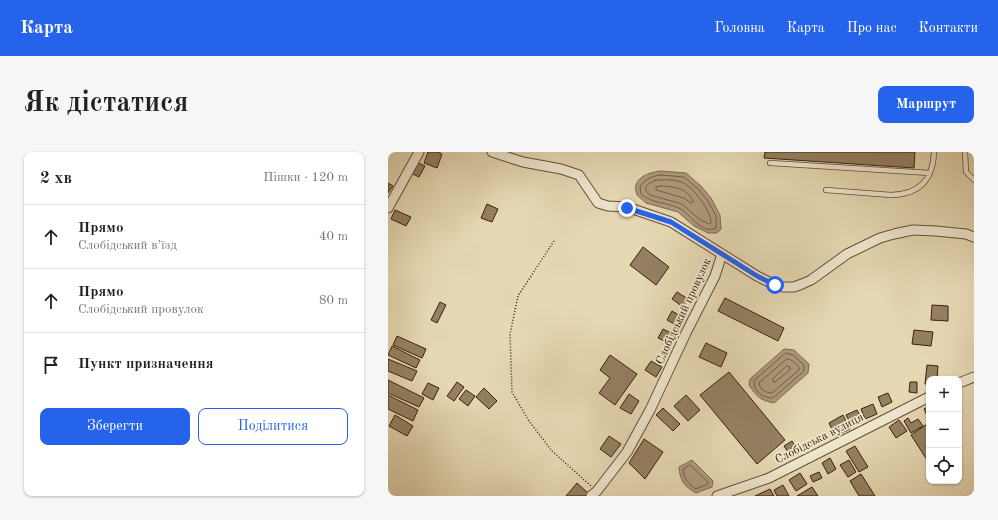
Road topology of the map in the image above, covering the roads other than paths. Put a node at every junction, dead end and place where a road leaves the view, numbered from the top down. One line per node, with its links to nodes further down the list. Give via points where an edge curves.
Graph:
1 (419, 152): 9 (street)
2 (492, 152): 11 (street, Слобідський провулок, via 580,175 598,203 627,208 671,222)
3 (934, 152): 6 (lane)
4 (965, 152): 7 (lane, via 966,172)
5 (770, 163): 6 (lane)
6 (930, 173): 8 (lane, via 917,188 900,194)
7 (974, 180)
8 (826, 190)
9 (388, 208)
10 (974, 237): 11 (street, via 966,234 913,230 894,234 847,254 811,280 794,287 775,285)
11 (722, 254): 15 (street, Слобідський провулок, via 715,276 650,410 627,452)
12 (974, 377): 13 (street)
13 (962, 382)
14 (926, 398): 16 (street, Слобідська вулиця, via 769,478)
15 (594, 494)
16 (717, 496)

